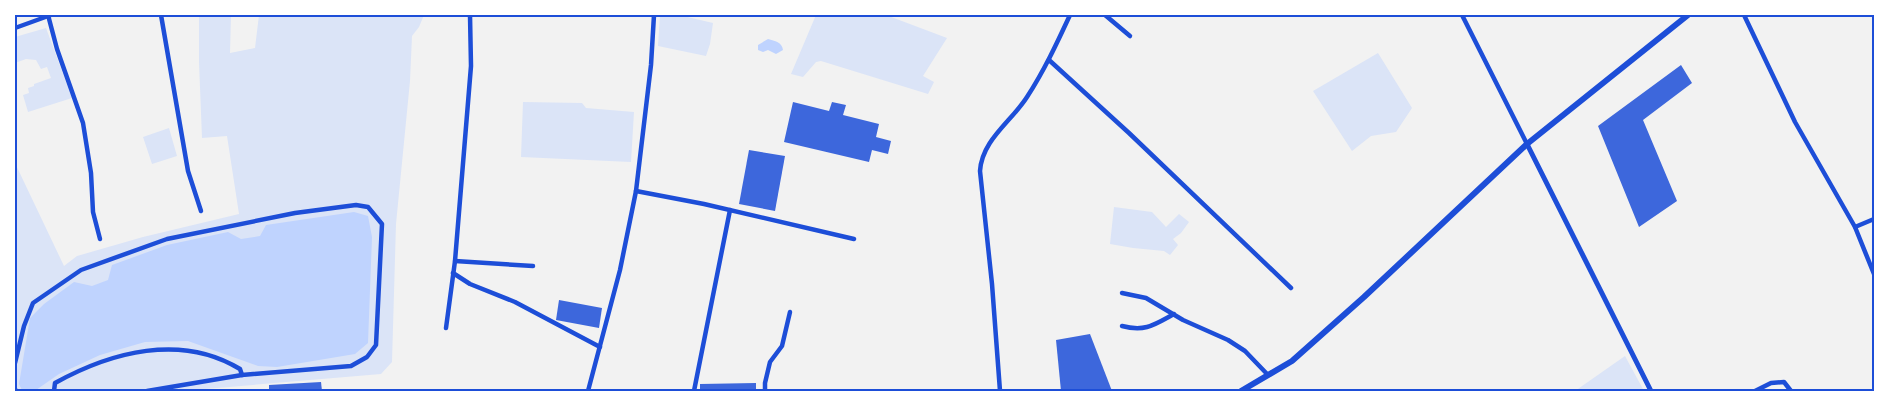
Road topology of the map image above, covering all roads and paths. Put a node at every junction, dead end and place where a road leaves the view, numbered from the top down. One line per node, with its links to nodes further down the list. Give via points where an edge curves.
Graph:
1 (49, 15): 10 (street); 20 (street, via 57,49 83,123 91,173 92,206)
2 (161, 15): 16 (street, via 188,171)
3 (470, 15): 21 (street, via 470,66)
4 (654, 15): 14 (street)
5 (1070, 15): 12 (street)
6 (1105, 15): 11 (street)
7 (1462, 15): 13 (street)
8 (1688, 15): 13 (main road)
9 (1744, 15): 18 (street, via 1795,122)
10 (15, 28)
11 (1130, 36)
12 (1049, 60): 25 (street); 41 (street, via 1026,99 993,139 980,162)
13 (1526, 144): 34 (main road, via 1364,298 1292,361); 43 (street)
14 (636, 191): 15 (street); 31 (street)
15 (730, 210): 19 (street); 39 (street)
16 (201, 211)
17 (1874, 218): 18 (street)
18 (1855, 227): 24 (street)
19 (854, 238)
20 (100, 239)
21 (455, 261): 22 (street); 23 (street)
22 (532, 266)
23 (453, 273): 30 (street); 31 (street)
24 (1874, 274)
25 (1291, 288)
26 (1122, 293): 28 (street, via 1146,298)
27 (790, 312): 40 (street, via 782,346 770,362)
28 (1174, 314): 29 (street, via 1144,329); 34 (street, via 1237,345)
29 (1122, 326)
30 (446, 328)
31 (600, 347): 38 (street)
32 (15, 363): 33 (street, via 33,303 81,270 168,239 295,213 356,205 368,207 382,224 376,345 367,357 351,366)
33 (242, 375): 35 (street); 36 (street, via 240,369 228,361 200,353 172,349 138,351 113,357 67,376 55,383)
34 (1268, 375): 42 (main road)
35 (166, 390): 37 (street)
36 (54, 391)
37 (147, 391)
38 (588, 391)
39 (694, 391)
40 (766, 391)
41 (1000, 391)
42 (1241, 391)
43 (1651, 391)
44 (1755, 391): 45 (street, via 1771,383 1784,382)
45 (1792, 391)

